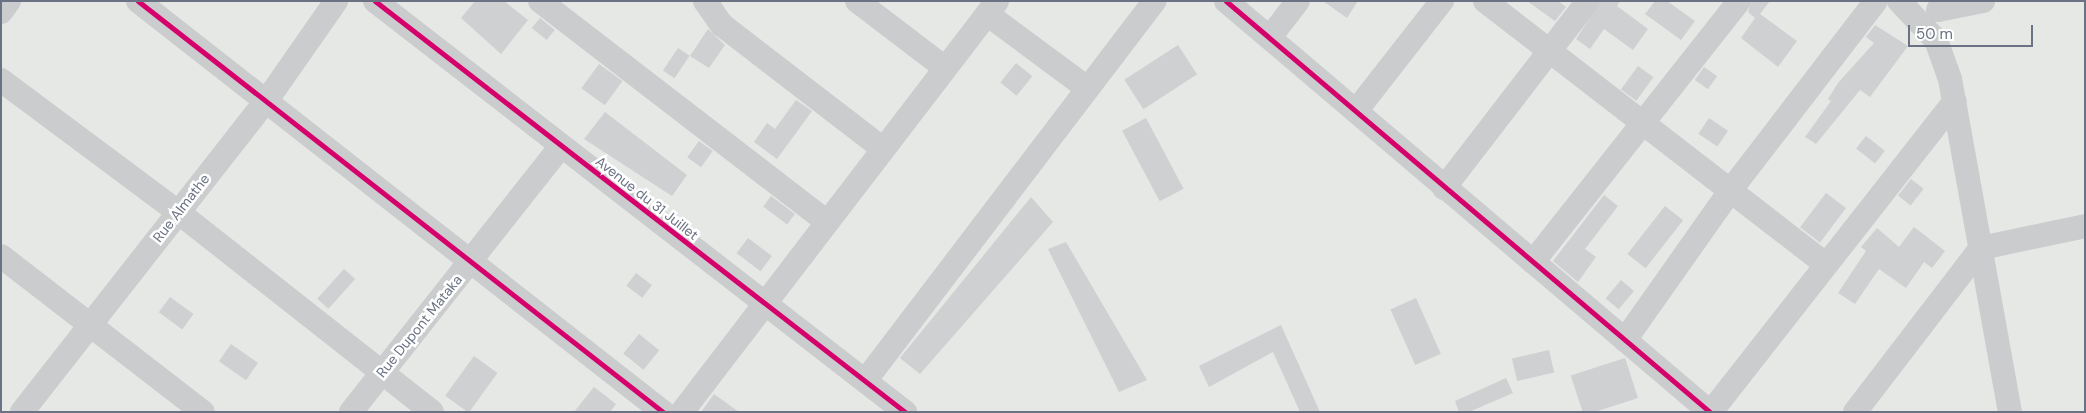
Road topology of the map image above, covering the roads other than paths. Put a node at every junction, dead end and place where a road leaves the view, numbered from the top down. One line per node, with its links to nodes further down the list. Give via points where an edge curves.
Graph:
1 (9, 1): 19 (street)
2 (138, 1): 26 (street)
3 (336, 1): 26 (street, Rue Almathe)
4 (375, 1): 30 (street, Avenue du 31 Juillet)
5 (540, 1): 35 (street)
6 (705, 1): 31 (street, via 722,25)
7 (857, 1): 23 (street)
8 (1155, 1): 25 (street)
9 (1226, 1): 21 (street)
10 (1298, 1): 21 (street)
11 (1442, 1): 28 (street)
12 (1485, 1): 22 (street)
13 (1588, 1): 22 (street)
14 (1739, 1): 29 (street)
15 (1876, 1): 33 (street)
16 (1899, 1): 20 (street)
17 (1984, 1): 20 (street)
18 (992, 7): 23 (street); 25 (street)
19 (1, 12)
20 (1935, 13): 27 (street)
21 (1271, 36): 28 (street)
22 (1549, 52): 29 (street); 32 (street)
23 (945, 68): 31 (street)
24 (1, 80): 34 (street)
25 (1087, 88): 46 (street)
26 (267, 100): 34 (street, Rue Almathe); 39 (street)
27 (1955, 101): 37 (street); 41 (street)
28 (1356, 111): 32 (street)
29 (1642, 124): 33 (street); 40 (street)
30 (561, 146): 39 (street, Rue Dupont Mataka); 42 (street, Avenue du 31 Juillet)
31 (882, 149): 35 (street)
32 (1444, 188): 40 (street)
33 (1730, 191): 41 (street); 44 (street)
34 (178, 212): 43 (street, Rue Almathe); 45 (street)
35 (826, 221): 42 (street)
36 (2085, 226): 37 (street)
37 (1981, 248): 55 (street); 56 (street)
38 (1, 256): 43 (street)
39 (472, 262): 45 (street, Rue Dupont Mataka); 51 (street)
40 (1533, 262): 44 (street)
41 (1825, 264): 54 (street)
42 (764, 304): 46 (street, Avenue du 31 Juillet); 52 (street)
43 (91, 323): 47 (street, Rue Almathe); 48 (street)
44 (1625, 340): 54 (street)
45 (381, 373): 49 (street, Rue Dupont Mataka); 50 (street)
46 (864, 381): 53 (street, Avenue du 31 Juillet)
47 (22, 412)
48 (203, 412)
49 (351, 412)
50 (432, 412)
51 (663, 412)
52 (682, 412)
53 (905, 412)
54 (1711, 412)
55 (1855, 412)
56 (2010, 412)

